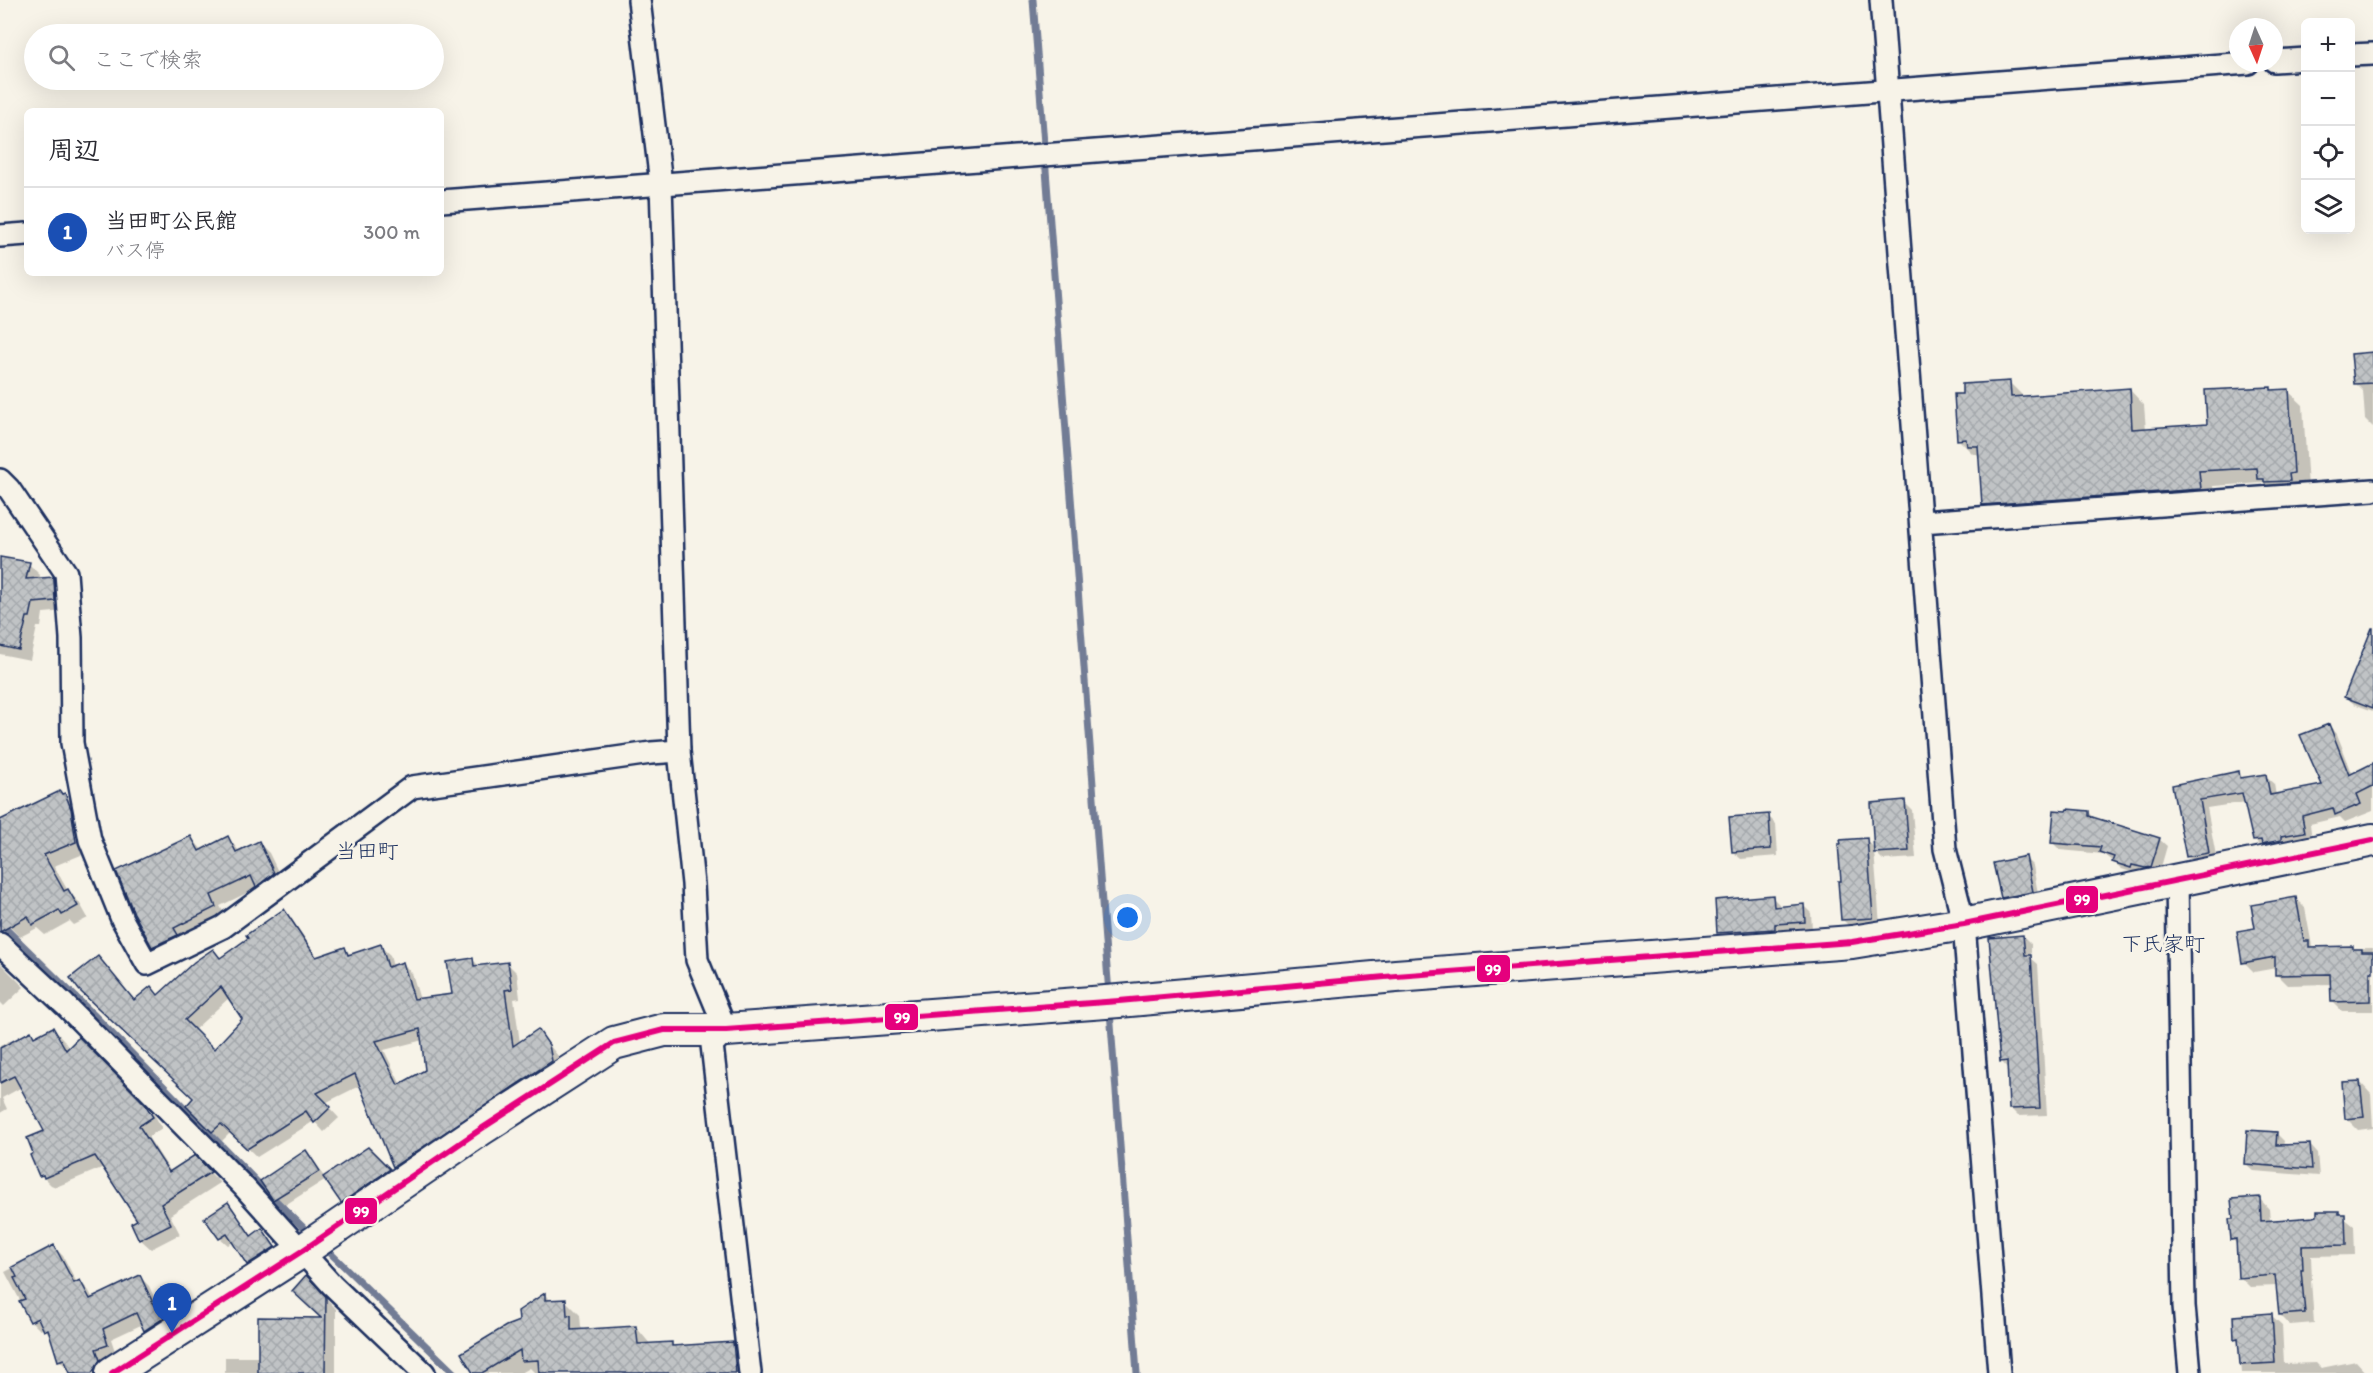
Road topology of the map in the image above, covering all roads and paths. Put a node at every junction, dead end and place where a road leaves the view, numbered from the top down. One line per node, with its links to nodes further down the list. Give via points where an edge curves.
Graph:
1 (639, 0): 9 (street)
2 (1881, 0): 8 (street)
3 (2373, 54): 4 (street)
4 (2355, 55)
5 (2301, 59): 6 (street)
6 (2283, 60)
7 (2229, 64): 8 (street)
8 (1888, 90): 9 (street); 15 (street)
9 (661, 184): 10 (street); 16 (street)
10 (444, 201)
11 (24, 234): 12 (street)
12 (0, 236)
13 (0, 480): 16 (street, via 66,573 72,743 90,840 122,919 147,964 223,927 412,787)
14 (2373, 490): 15 (street)
15 (1921, 522): 19 (street, via 1945,849)
16 (679, 751): 21 (street, via 697,960)
17 (2373, 840): 18 (street)
18 (2177, 881): 19 (street); 27 (street, via 2184,1306)
19 (1964, 924): 21 (street, via 1852,942); 26 (street)
20 (0, 944): 22 (street, via 82,1022)
21 (726, 1030): 22 (street, via 664,1030 614,1043); 25 (street, via 712,1045)
22 (302, 1251): 23 (street); 24 (street)
23 (112, 1373)
24 (424, 1373)
25 (750, 1373)
26 (1999, 1373)
27 (2190, 1373)

